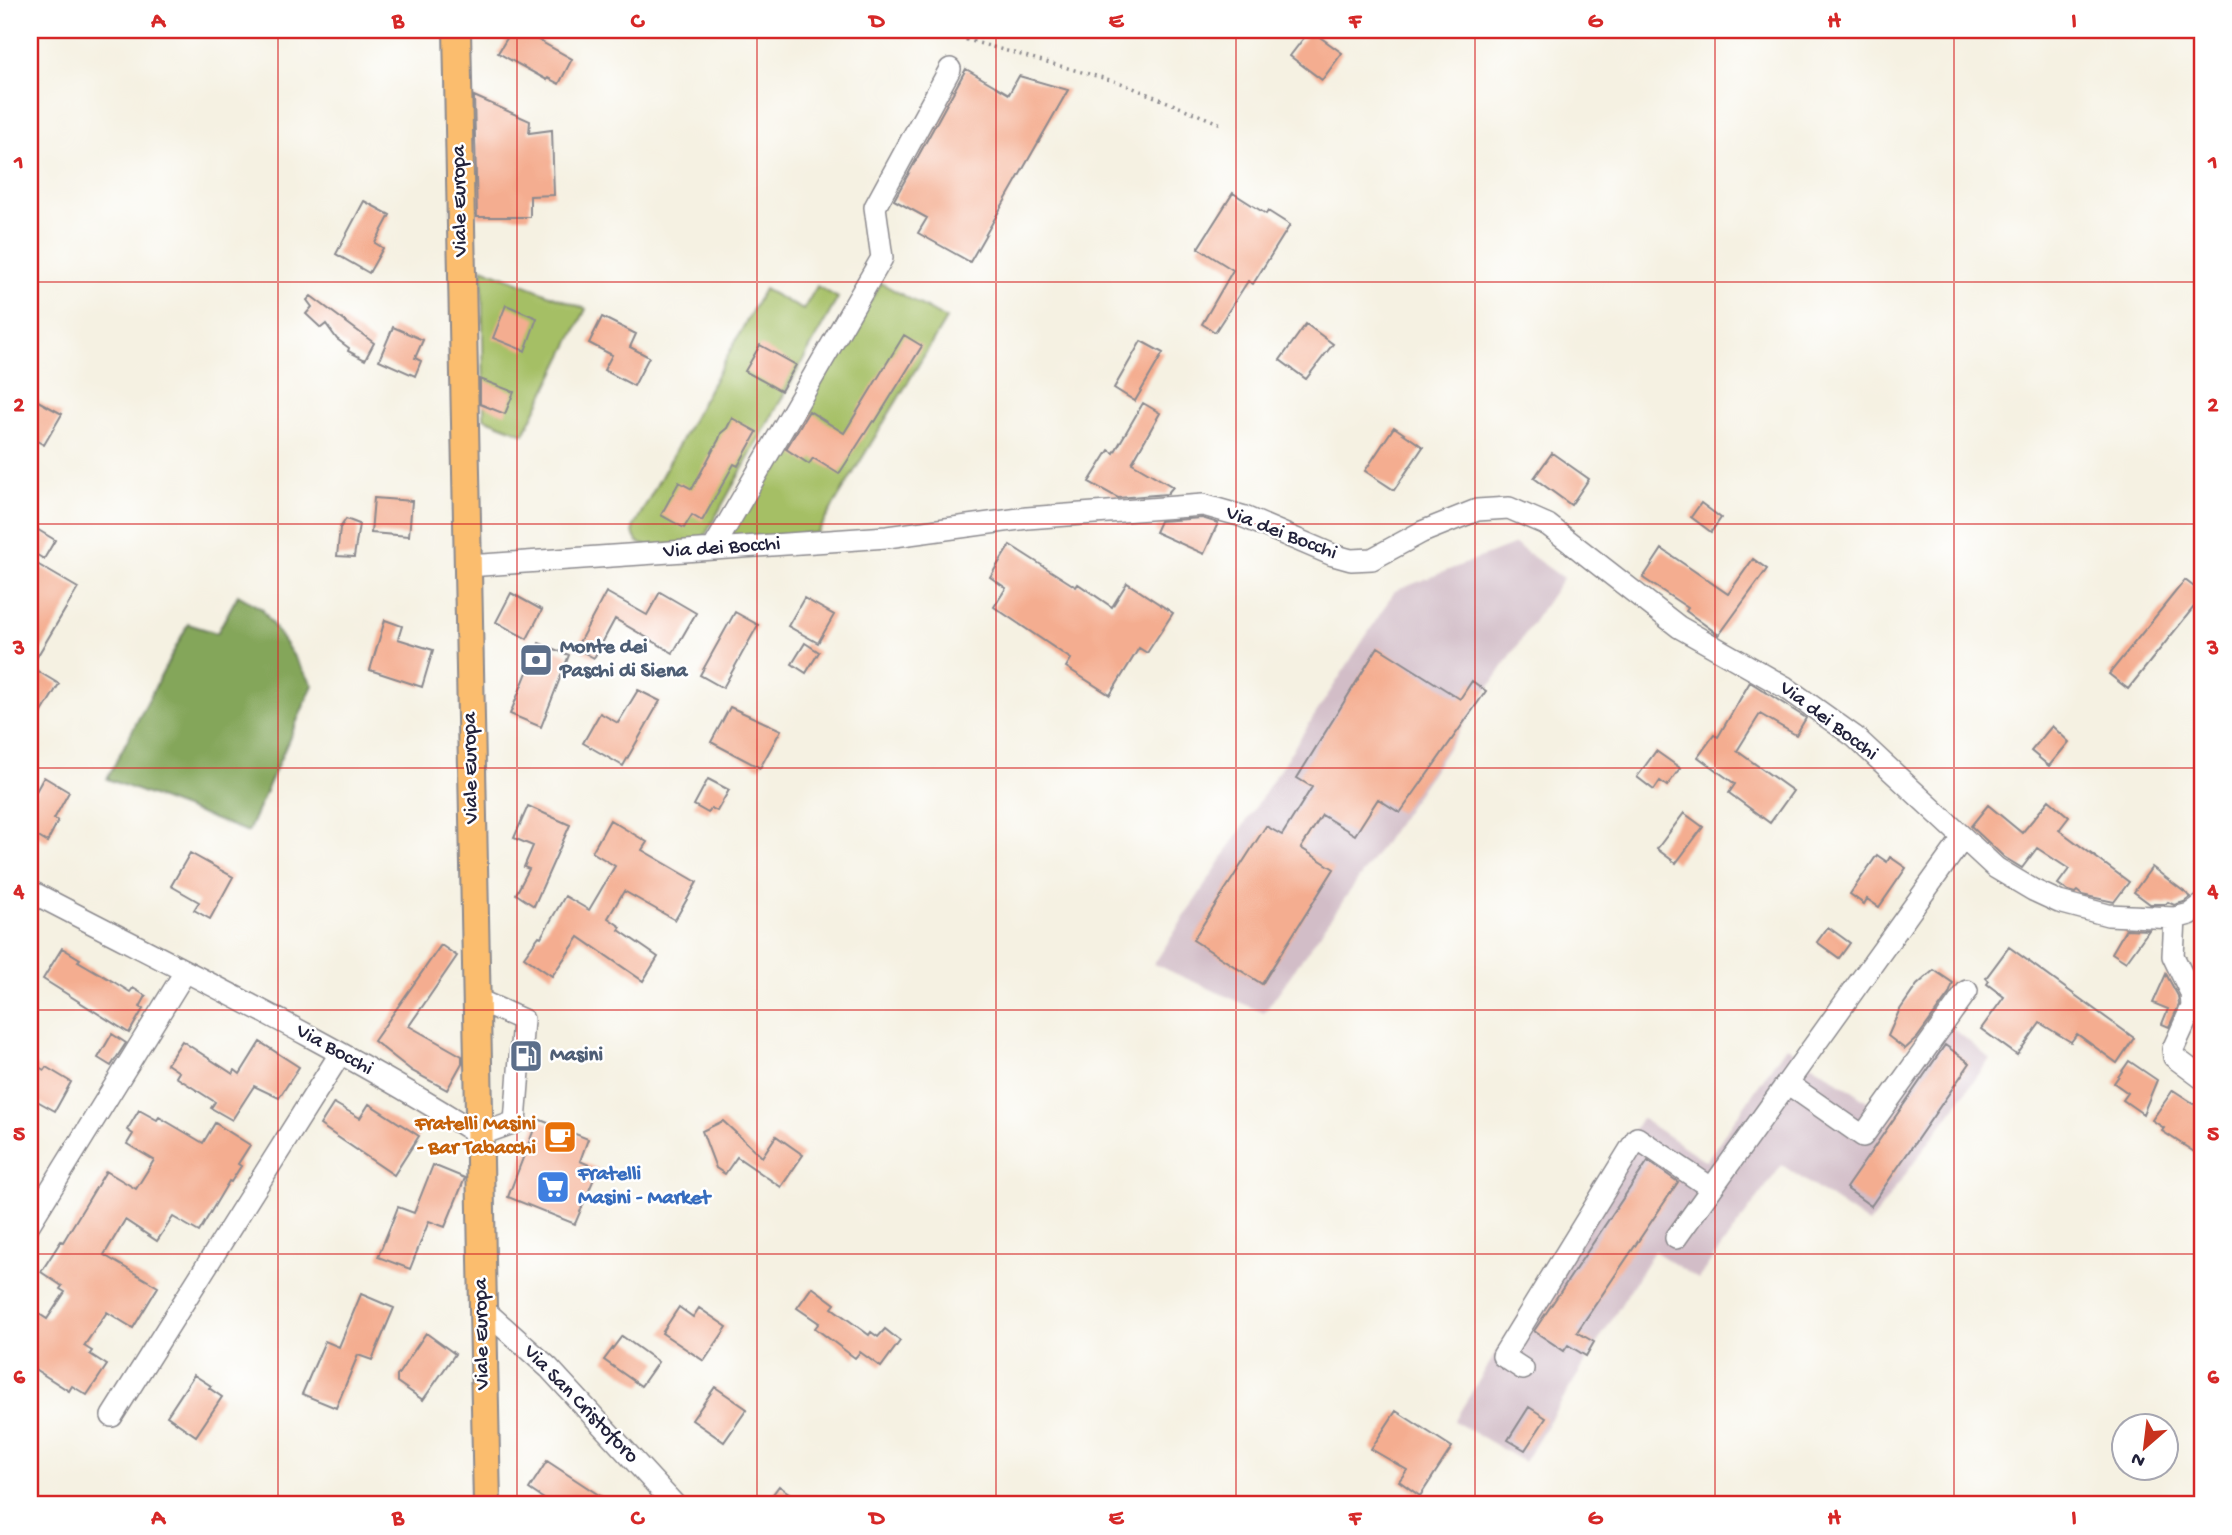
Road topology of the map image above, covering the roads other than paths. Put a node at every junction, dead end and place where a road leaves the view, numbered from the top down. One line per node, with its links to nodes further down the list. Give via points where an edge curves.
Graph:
1 (457, 30): 4 (main road, Viale Europa)
2 (950, 69): 3 (street, via 874,206 883,258)
3 (713, 549): 4 (street, Via dei Bocchi); 5 (street, Via dei Bocchi, via 887,537 1027,518 1203,505 1242,516 1333,555 1372,559 1477,510 1509,508 1548,525 1679,626 1786,687 1845,730)
4 (468, 566): 11 (main road, Viale Europa)
5 (1963, 838): 8 (street, Via dei Bocchi, via 1996,868 2059,902 2109,915); 14 (street)
6 (30, 891): 9 (street, Via Bocchi)
7 (2202, 905): 8 (street, Via dei Bocchi)
8 (2175, 918): 13 (street, via 2173,956 2192,993 2192,1007 2173,1049 2174,1057)
9 (185, 972): 12 (street, Via Bocchi); 17 (street)
10 (1967, 991): 14 (street, via 1863,1136)
11 (476, 999): 15 (main road, Viale Europa); 15 (street, via 523,1020 515,1122)
12 (340, 1054): 15 (street, Via Bocchi); 21 (street)
13 (2202, 1078)
14 (1787, 1083): 16 (street)
15 (479, 1135): 19 (main road, Viale Europa)
16 (1712, 1188): 18 (street); 20 (street, via 1637,1138 1503,1356)
17 (30, 1223)
18 (1676, 1238)
19 (482, 1308): 22 (main road, Viale Europa); 23 (street, Via San Cristoforo, via 549,1368)
20 (1523, 1369)
21 (112, 1416)
22 (487, 1505)
23 (675, 1505)

